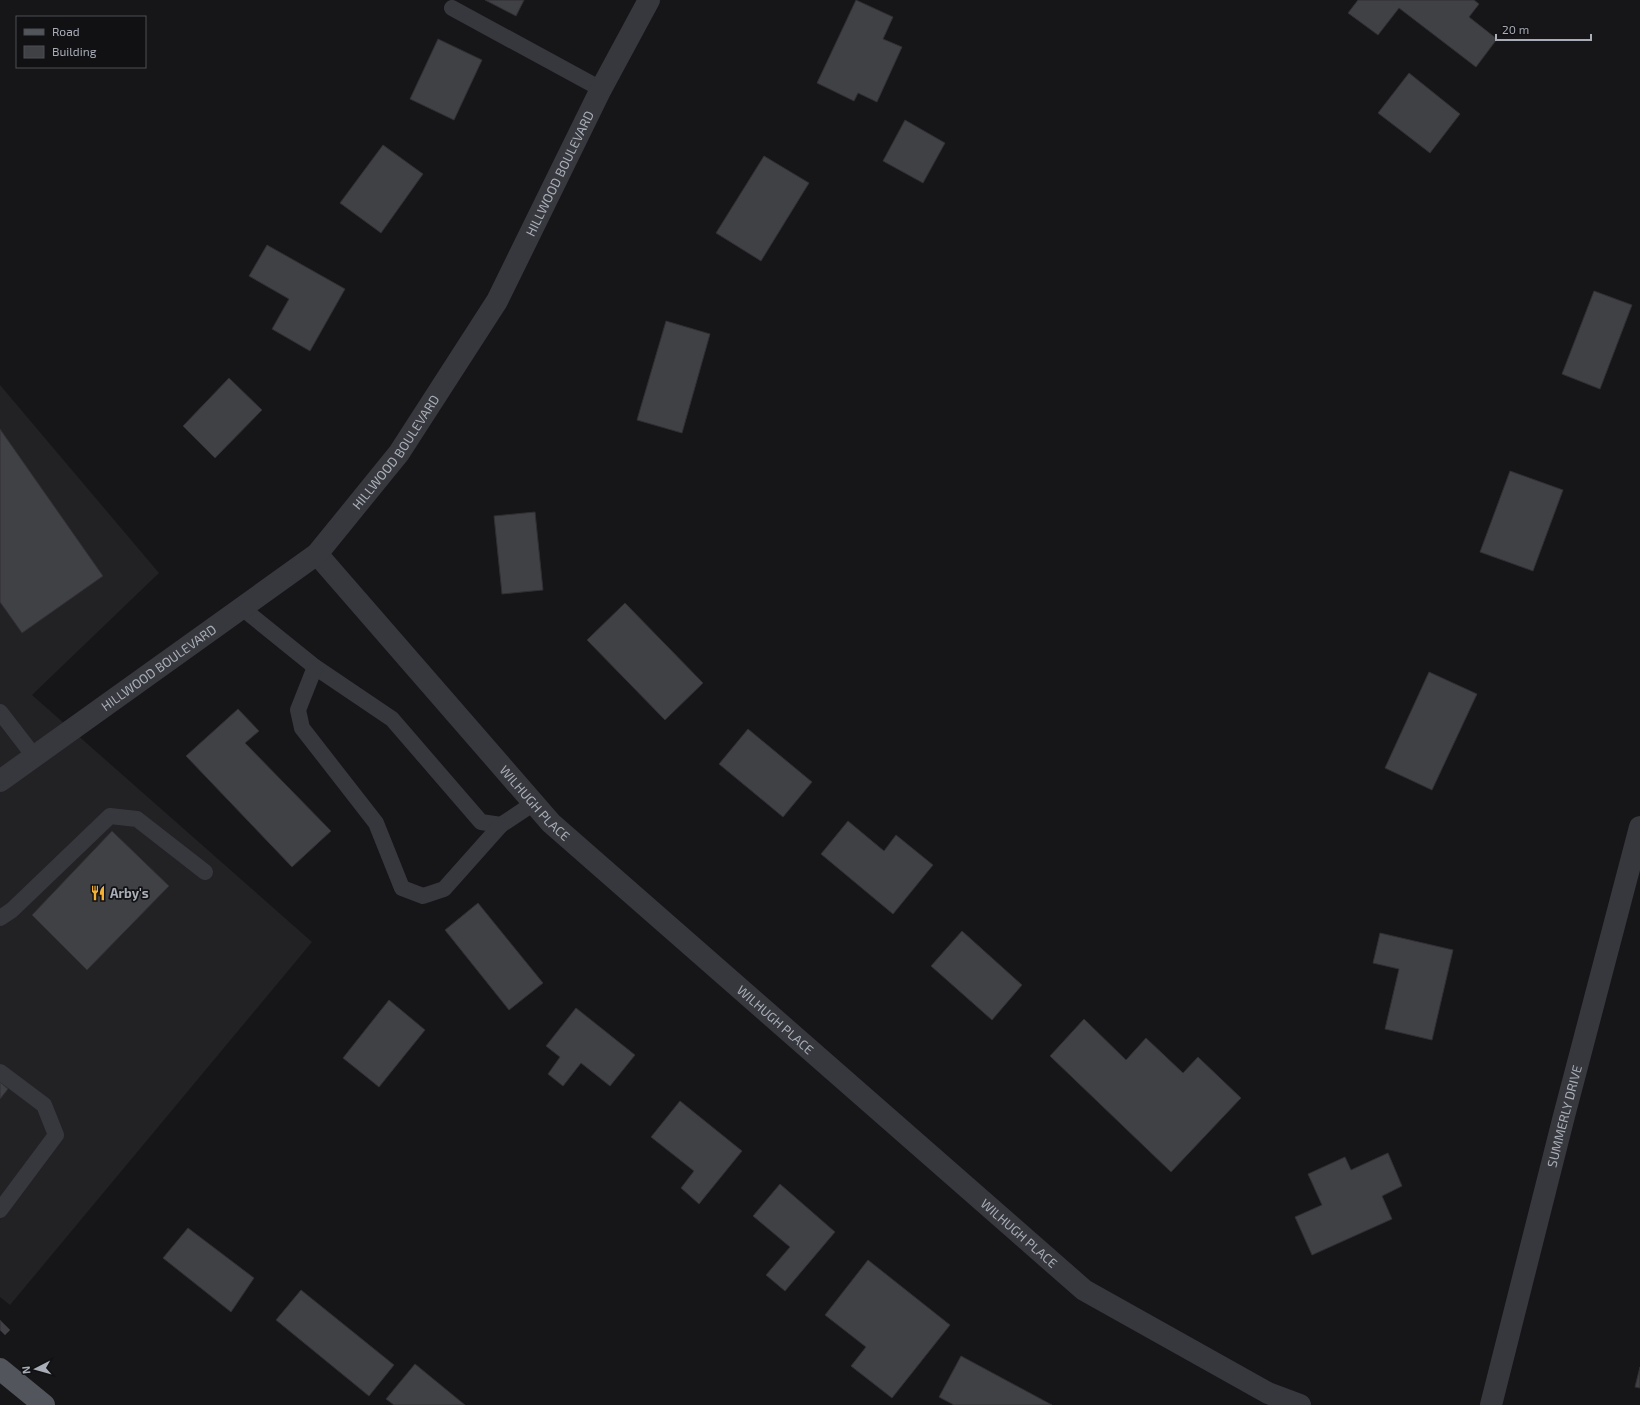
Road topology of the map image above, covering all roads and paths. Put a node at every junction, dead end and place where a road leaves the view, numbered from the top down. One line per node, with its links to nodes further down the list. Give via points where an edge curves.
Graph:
1 (649, 0): 3 (street, HILLWOOD BOULEVARD)
2 (452, 8): 3 (lane)
3 (601, 89): 4 (street, HILLWOOD BOULEVARD, via 497,301 399,453)
4 (317, 554): 5 (street, HILLWOOD BOULEVARD); 10 (street, WILHUGH PLACE)
5 (242, 608): 6 (lane); 8 (street, HILLWOOD BOULEVARD)
6 (315, 667): 11 (lane, via 392,719 482,822); 11 (lane, via 298,710 302,728 376,823 402,888 423,896 444,888)
7 (0, 712): 8 (lane)
8 (34, 756): 9 (street, HILLWOOD BOULEVARD)
9 (0, 781)
10 (534, 803): 11 (lane); 19 (street, WILHUGH PLACE, via 551,824 1084,1290 1268,1393)
11 (501, 825)
12 (1640, 827): 20 (street, SUMMERLY DRIVE)
13 (205, 872): 14 (lane, via 137,819 110,816 12,910)
14 (0, 918)
15 (0, 1072): 16 (lane, via 44,1105 56,1135)
16 (0, 1210)
17 (0, 1369): 18 (main road)
18 (44, 1405)
19 (1300, 1405)
20 (1491, 1405)

